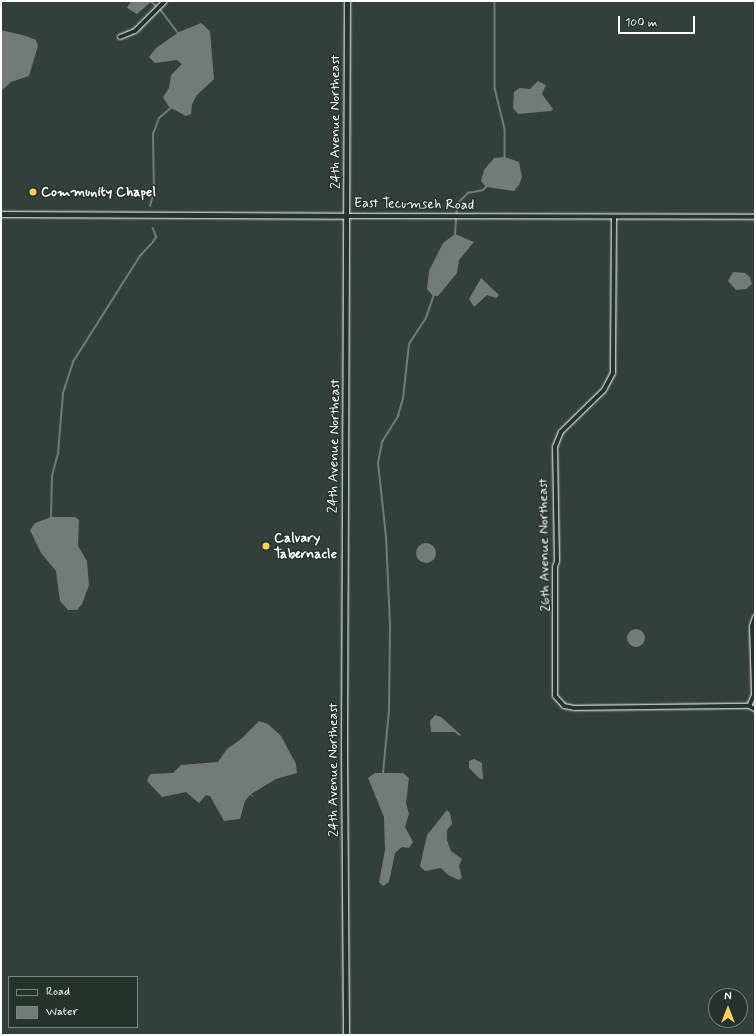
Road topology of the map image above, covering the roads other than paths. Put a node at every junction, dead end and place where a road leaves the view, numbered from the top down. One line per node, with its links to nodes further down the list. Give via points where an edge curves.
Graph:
1 (165, 1): 3 (street, via 140,27)
2 (347, 1): 5 (street, 24th Avenue Northeast)
3 (120, 37)
4 (1, 214): 5 (street, East Tecumseh Road)
5 (347, 216): 6 (street, East Tecumseh Road); 11 (street, 24th Avenue Northeast, via 344,744)
6 (614, 216): 7 (street, East Tecumseh Road); 9 (street, 26th Avenue Northeast, via 613,373 604,390 561,432 555,447 556,696 560,703 574,708)
7 (755, 217)
8 (755, 617): 9 (street, via 752,626 754,694)
9 (749, 706): 10 (street)
10 (755, 709)
11 (346, 1035)

